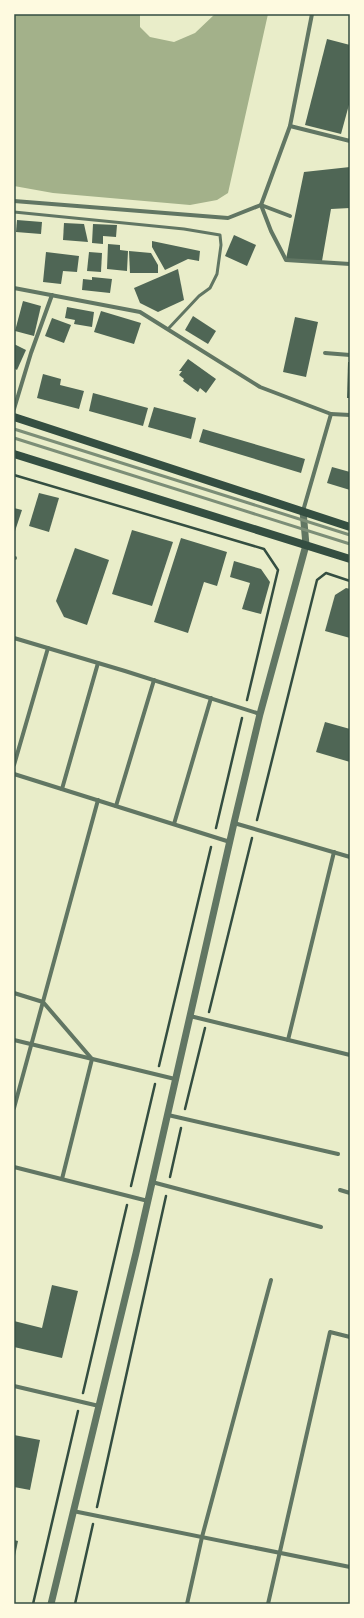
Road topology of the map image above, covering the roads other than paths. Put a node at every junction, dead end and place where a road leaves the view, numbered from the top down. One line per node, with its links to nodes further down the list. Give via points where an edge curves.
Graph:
1 (312, 14): 2 (street)
2 (290, 126): 3 (street); 5 (street)
3 (350, 141)
4 (14, 201): 5 (street, via 228,218)
5 (261, 205): 7 (street); 8 (street, via 286,260)
6 (14, 212): 11 (lane, via 220,235 217,274 210,288)
7 (290, 216)
8 (350, 264)
9 (14, 288): 10 (street)
10 (52, 295): 11 (street, via 140,312); 14 (street)
11 (168, 329): 15 (street, via 260,387)
12 (325, 353): 13 (street)
13 (350, 355)
14 (14, 409)
15 (331, 414): 16 (street); 19 (street)
16 (350, 414)
17 (14, 417): 19 (main road)
18 (14, 454): 21 (main road)
19 (303, 511): 20 (main road); 21 (street)
20 (350, 527)
21 (306, 544): 22 (main road); 28 (street)
22 (350, 559)
23 (14, 638): 24 (street)
24 (48, 648): 25 (street); 29 (street)
25 (98, 663): 26 (street); 31 (street)
26 (154, 680): 27 (street); 33 (street)
27 (211, 698): 28 (street); 35 (street)
28 (260, 714): 34 (street)
29 (14, 765)
30 (14, 774): 31 (street)
31 (62, 789): 32 (street)
32 (98, 800): 33 (street); 40 (street)
33 (116, 806): 35 (street)
34 (234, 823): 36 (street); 37 (street)
35 (174, 824): 36 (street)
36 (230, 842): 41 (street)
37 (334, 852): 38 (street); 43 (street)
38 (350, 857)
39 (14, 993): 40 (street)
40 (43, 1002): 44 (street); 46 (street)
41 (190, 1016): 43 (street); 47 (street)
42 (14, 1040): 44 (street)
43 (288, 1040): 45 (street)
44 (31, 1045): 46 (street); 48 (street)
45 (350, 1055)
46 (92, 1059): 47 (street); 52 (street)
47 (175, 1079): 49 (street)
48 (14, 1108)
49 (168, 1115): 50 (street); 53 (street)
50 (338, 1154)
51 (14, 1167): 52 (street)
52 (62, 1179): 56 (street)
53 (152, 1182): 56 (street); 57 (street)
54 (340, 1190): 55 (street)
55 (350, 1193)
56 (148, 1201): 61 (street)
57 (320, 1227)
58 (271, 1280): 63 (street)
59 (350, 1337): 64 (street, via 330,1332)
60 (14, 1386): 61 (street)
61 (98, 1406): 62 (street)
62 (73, 1511): 63 (street); 66 (street)
63 (202, 1538): 64 (street); 67 (street)
64 (280, 1553): 65 (street); 68 (street)
65 (350, 1567)
66 (51, 1604)
67 (187, 1604)
68 (268, 1604)

